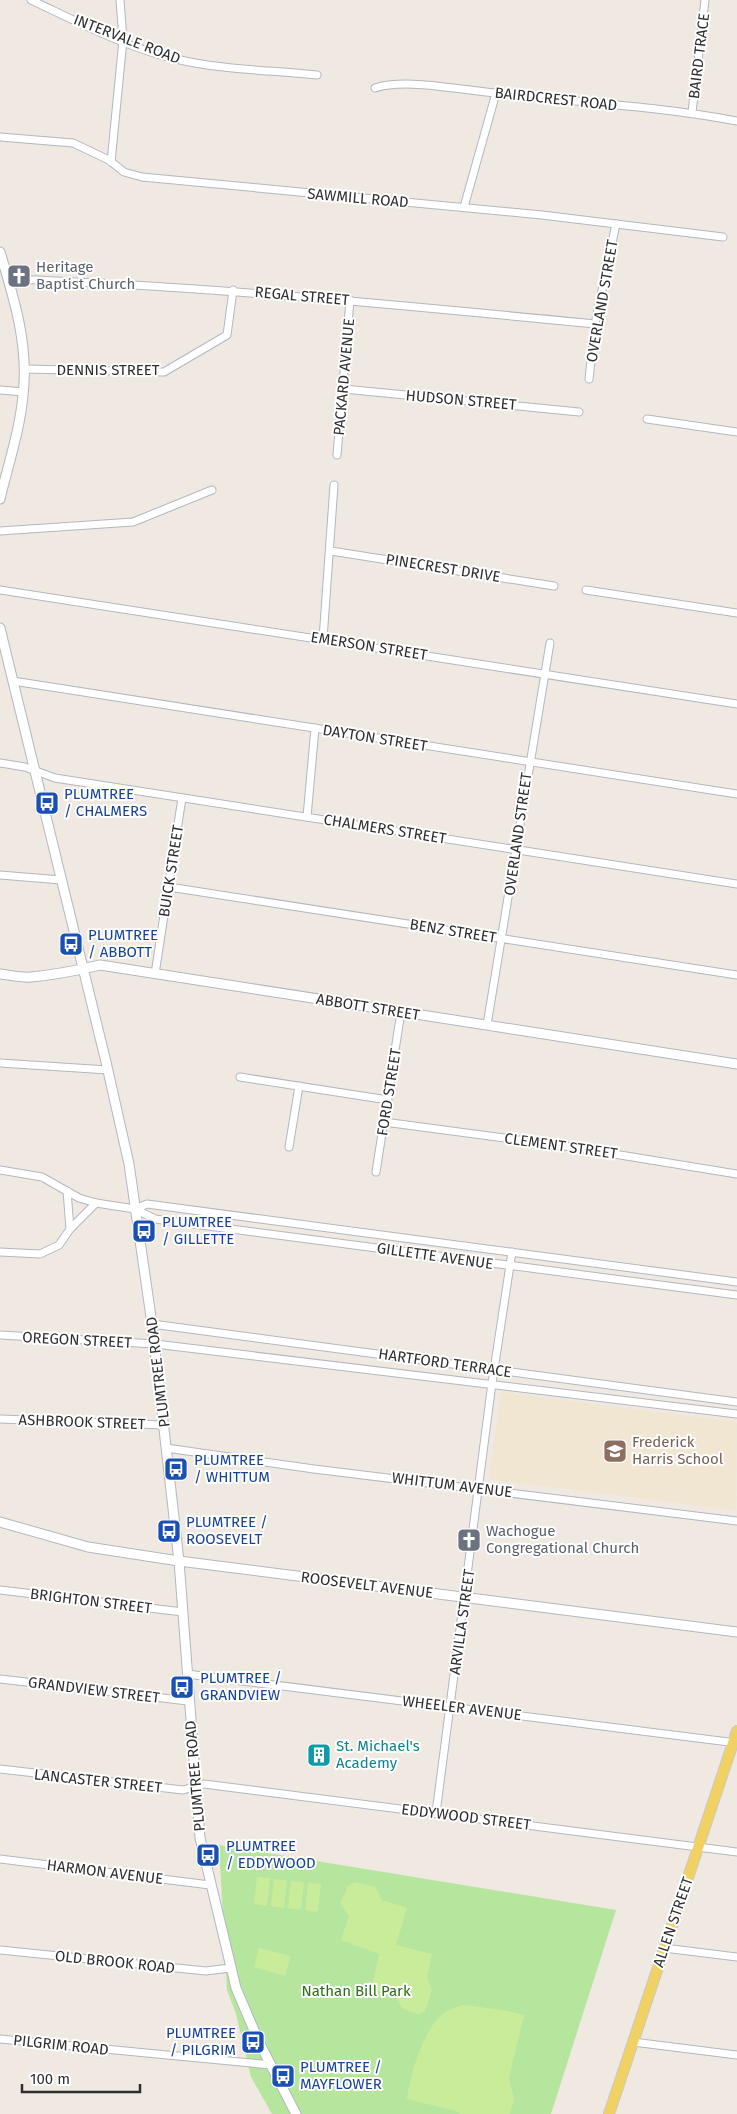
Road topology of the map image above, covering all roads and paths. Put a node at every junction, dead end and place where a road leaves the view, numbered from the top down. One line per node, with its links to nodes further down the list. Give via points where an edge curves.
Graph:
1 (30, 0): 4 (street, INTERVALE ROAD)
2 (120, 0): 4 (street)
3 (705, 0): 8 (street, BAIRD TRACE)
4 (123, 40): 5 (street, INTERVALE ROAD, via 182,61); 11 (street)
5 (317, 75)
6 (374, 88): 7 (street, BAIRDCREST ROAD, via 389,83)
7 (496, 94): 8 (street, BAIRDCREST ROAD); 12 (street)
8 (692, 112): 9 (street, BAIRDCREST ROAD)
9 (737, 121)
10 (0, 137): 11 (street, SAWMILL ROAD, via 73,143)
11 (111, 162): 12 (street, SAWMILL ROAD, via 124,172 142,177)
12 (464, 207): 13 (street, SAWMILL ROAD)
13 (616, 224): 14 (street, SAWMILL ROAD); 19 (street, OVERLAND STREET)
14 (723, 237)
15 (0, 252): 16 (street)
16 (8, 279): 17 (street, REGAL STREET); 20 (street, via 21,334)
17 (233, 290): 18 (street, REGAL STREET); 20 (street, DENNIS STREET, via 227,335 164,372)
18 (350, 300): 19 (street, REGAL STREET); 22 (street, PACKARD AVENUE)
19 (595, 324): 21 (street, OVERLAND STREET)
20 (24, 369): 24 (street)
21 (589, 379)
22 (344, 389): 25 (street, HUDSON STREET); 28 (street, PACKARD AVENUE)
23 (0, 390): 24 (street)
24 (24, 392): 31 (street)
25 (579, 412)
26 (647, 419): 27 (street)
27 (737, 432)
28 (338, 454)
29 (334, 485): 33 (street)
30 (212, 490): 32 (street, via 133,522)
31 (0, 499)
32 (0, 531)
33 (331, 551): 34 (street, PINECREST DRIVE); 39 (street)
34 (554, 586)
35 (0, 590): 39 (street, EMERSON STREET)
36 (586, 590): 37 (street)
37 (737, 613)
38 (0, 628): 41 (street, PLUMTREE ROAD)
39 (323, 639): 42 (street, EMERSON STREET)
40 (550, 643): 42 (street, OVERLAND STREET)
41 (3, 649): 43 (street, PLUMTREE ROAD)
42 (544, 673): 44 (street, EMERSON STREET); 46 (street, OVERLAND STREET)
43 (13, 680): 45 (street, DAYTON STREET); 48 (street, PLUMTREE ROAD)
44 (737, 704)
45 (315, 728): 46 (street, DAYTON STREET); 51 (street)
46 (529, 762): 49 (street, DAYTON STREET); 52 (street, OVERLAND STREET)
47 (0, 763): 48 (street, CHALMERS STREET)
48 (34, 771): 50 (street, CHALMERS STREET, via 55,778); 54 (street, PLUMTREE ROAD)
49 (737, 794)
50 (182, 798): 51 (street, CHALMERS STREET); 56 (street, BUICK STREET)
51 (307, 817): 52 (street, CHALMERS STREET)
52 (516, 850): 55 (street, CHALMERS STREET); 57 (street, OVERLAND STREET)
53 (0, 876): 54 (street)
54 (61, 880): 58 (street, PLUMTREE ROAD)
55 (737, 884)
56 (169, 887): 57 (street, BENZ STREET); 60 (street, BUICK STREET)
57 (502, 939): 61 (street, BENZ STREET); 63 (street, OVERLAND STREET)
58 (84, 970): 59 (street, ABBOTT STREET, via 30,977); 60 (street, ABBOTT STREET, via 100,966); 66 (street, PLUMTREE ROAD)
59 (0, 974)
60 (155, 974): 62 (street, ABBOTT STREET)
61 (737, 975)
62 (401, 1012): 63 (street, ABBOTT STREET); 69 (street, FORD STREET)
63 (487, 1025): 65 (street, ABBOTT STREET)
64 (0, 1063): 66 (street)
65 (737, 1064)
66 (108, 1070): 77 (street, PLUMTREE ROAD)
67 (240, 1077): 68 (street)
68 (299, 1086): 69 (street); 71 (street)
69 (388, 1100): 70 (street, FORD STREET)
70 (384, 1122): 73 (street, FORD STREET); 74 (street, CLEMENT STREET, via 565,1146)
71 (289, 1148)
72 (0, 1170): 75 (street, GILLETTE AVENUE, via 42,1176)
73 (376, 1172)
74 (737, 1174)
75 (67, 1191): 76 (street, GILLETTE AVENUE); 79 (street)
76 (96, 1203): 77 (street, GILLETTE AVENUE); 79 (street)
77 (135, 1209): 78 (street, GILLETTE AVENUE, via 147,1204); 80 (street, GILLETTE AVENUE, via 155,1219); 90 (street, PLUMTREE ROAD)
78 (262, 1219): 80 (street); 81 (street, GILLETTE AVENUE)
79 (70, 1229): 83 (street, via 59,1245 40,1254)
80 (259, 1233): 82 (street, GILLETTE AVENUE)
81 (385, 1235): 82 (street); 84 (street, GILLETTE AVENUE)
82 (383, 1249): 85 (street, GILLETTE AVENUE)
83 (0, 1252)
84 (512, 1252): 85 (street, ARVILLA STREET); 86 (street, GILLETTE AVENUE)
85 (509, 1266): 88 (street, GILLETTE AVENUE); 93 (street, ARVILLA STREET)
86 (692, 1275): 87 (street, GILLETTE AVENUE); 88 (street)
87 (737, 1282)
88 (689, 1289): 89 (street, GILLETTE AVENUE)
89 (737, 1295)
90 (152, 1324): 92 (street, PLUMTREE ROAD); 93 (street, HARTFORD TERRACE)
91 (0, 1335): 92 (street, OREGON STREET)
92 (154, 1344): 94 (street, HARTFORD TERRACE); 98 (street, PLUMTREE ROAD)
93 (494, 1369): 94 (street, ARVILLA STREET); 95 (street, HARTFORD TERRACE)
94 (492, 1383): 96 (street, HARTFORD TERRACE); 100 (street, ARVILLA STREET)
95 (737, 1402)
96 (737, 1414)
97 (0, 1419): 98 (street, ASHBROOK STREET)
98 (164, 1425): 99 (street, PLUMTREE ROAD)
99 (166, 1448): 100 (street, WHITTUM AVENUE); 103 (street, PLUMTREE ROAD)
100 (479, 1488): 101 (street, WHITTUM AVENUE); 105 (street, ARVILLA STREET)
101 (737, 1521)
102 (0, 1522): 103 (street, ROOSEVELT AVENUE, via 88,1547)
103 (179, 1561): 105 (street, ROOSEVELT AVENUE); 106 (street, PLUMTREE ROAD)
104 (0, 1590): 106 (street, BRIGHTON STREET)
105 (466, 1597): 107 (street, ROOSEVELT AVENUE); 111 (street, ARVILLA STREET)
106 (183, 1612): 108 (street, PLUMTREE ROAD)
107 (737, 1632)
108 (187, 1674): 110 (street, PLUMTREE ROAD); 111 (street, WHEELER AVENUE)
109 (0, 1680): 110 (street, GRANDVIEW STREET)
110 (188, 1701): 115 (street, PLUMTREE ROAD)
111 (450, 1707): 113 (street, WHEELER AVENUE); 116 (street, ARVILLA STREET)
112 (737, 1731): 113 (main road, ALLEN STREET)
113 (735, 1743): 117 (main road, ALLEN STREET)
114 (0, 1769): 115 (street, LANCASTER STREET, via 183,1790)
115 (196, 1785): 116 (street, EDDYWOOD STREET); 120 (street, PLUMTREE ROAD, via 198,1825)
116 (436, 1813): 117 (street, EDDYWOOD STREET)
117 (698, 1848): 118 (street, EDDYWOOD STREET); 121 (main road, ALLEN STREET)
118 (737, 1852)
119 (0, 1859): 120 (street, HARMON AVENUE)
120 (210, 1885): 124 (street, PLUMTREE ROAD)
121 (664, 1948): 123 (street); 126 (main road, ALLEN STREET)
122 (0, 1950): 124 (street, OLD BROOK ROAD, via 206,1971)
123 (737, 1957)
124 (230, 1968): 128 (street, PLUMTREE ROAD, via 245,2012)
125 (0, 2039): 128 (street, PILGRIM ROAD)
126 (633, 2042): 127 (street); 130 (main road, ALLEN STREET)
127 (737, 2056)
128 (271, 2065): 129 (street, PLUMTREE ROAD)
129 (296, 2114)
130 (609, 2114)

